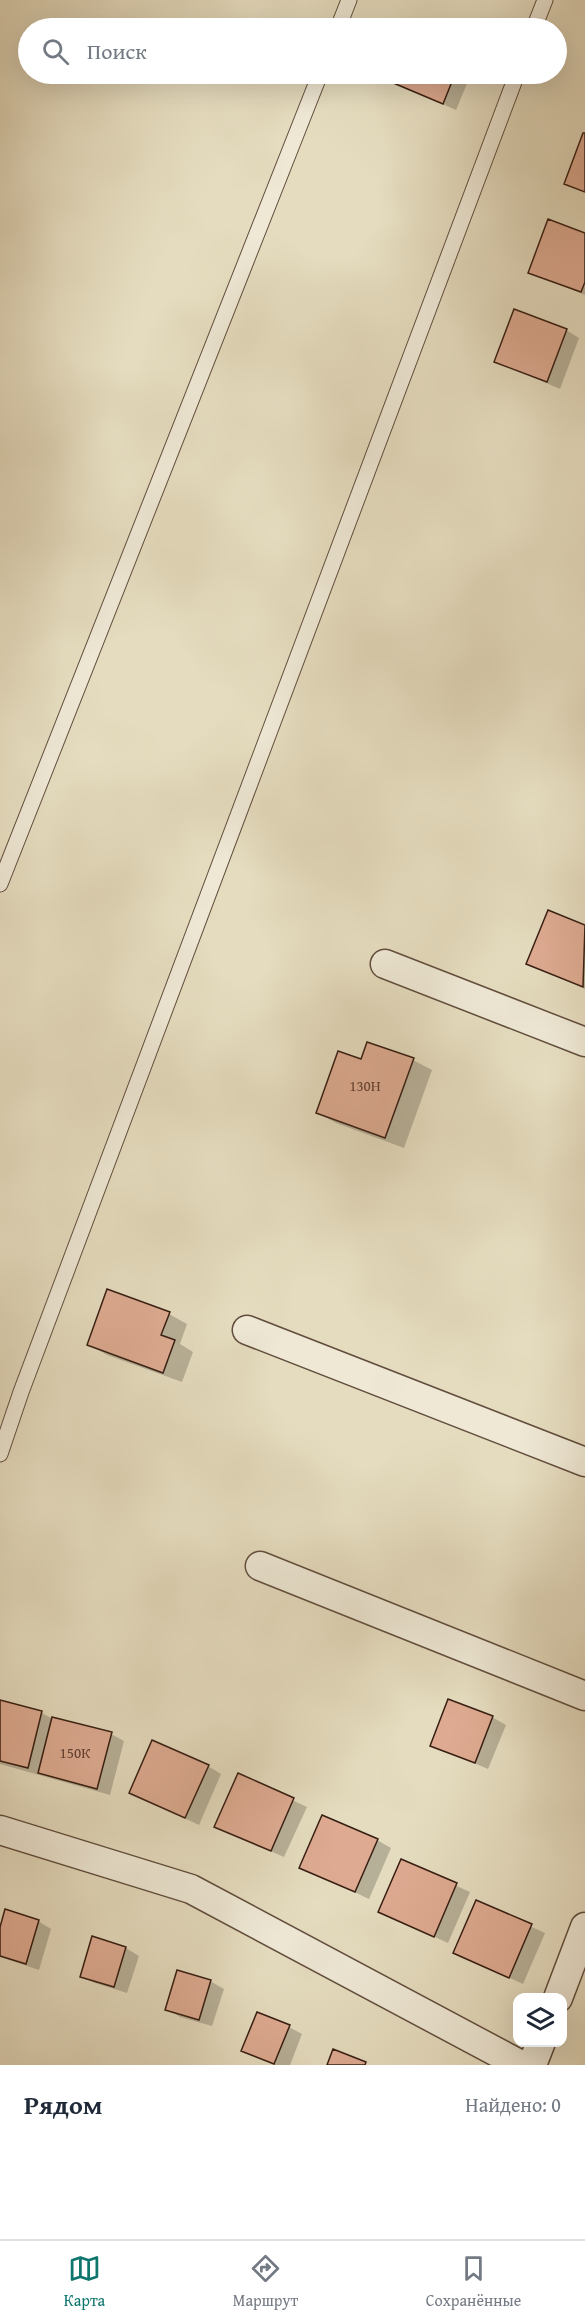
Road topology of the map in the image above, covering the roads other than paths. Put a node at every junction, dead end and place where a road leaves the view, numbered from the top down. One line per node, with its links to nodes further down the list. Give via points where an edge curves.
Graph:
1 (349, 0): 3 (lane)
2 (545, 0): 4 (lane)
3 (342, 18)
4 (538, 18)
5 (316, 84): 7 (lane)
6 (513, 84): 11 (lane)
7 (0, 884)
8 (385, 964): 9 (street)
9 (585, 1042)
10 (247, 1330): 12 (street)
11 (0, 1454)
12 (585, 1462)
13 (260, 1566): 14 (street)
14 (585, 1696)
15 (0, 1830): 19 (street, via 191,1889)
16 (585, 1927): 17 (street)
17 (560, 1993)
18 (539, 2047): 20 (street)
19 (521, 2065)
20 (532, 2065)

